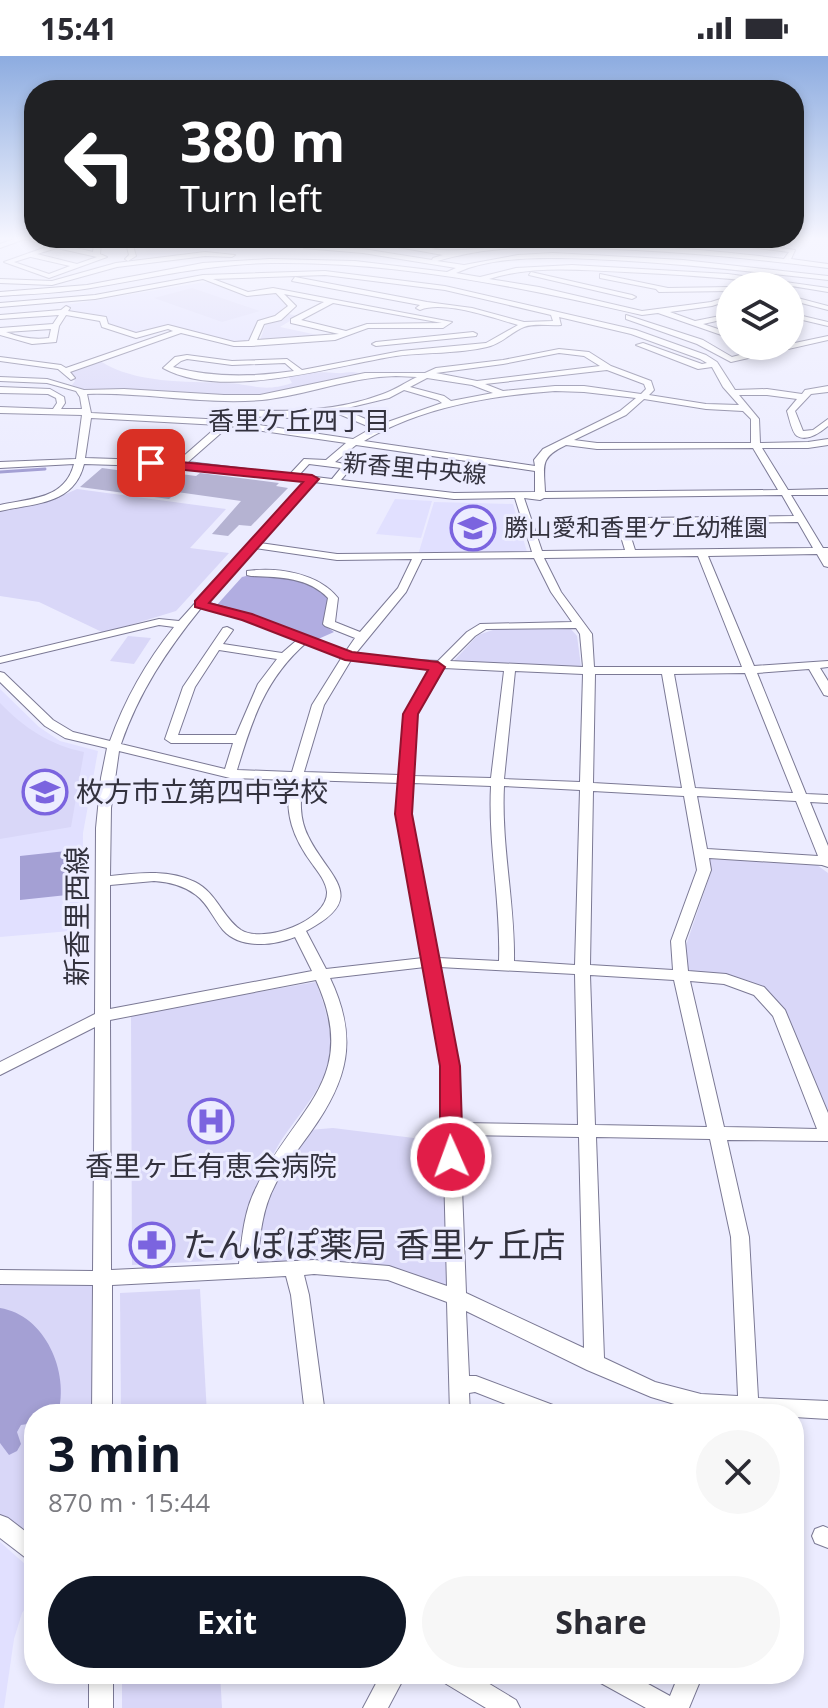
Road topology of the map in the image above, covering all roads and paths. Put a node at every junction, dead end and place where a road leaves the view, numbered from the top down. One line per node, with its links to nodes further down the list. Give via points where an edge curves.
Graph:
1 (61, 316): 19 (street)
2 (97, 316): 24 (street, via 105,325 136,336 168,327)
3 (281, 316): 35 (street, via 261,323)
4 (303, 316): 28 (street, via 294,321)
5 (415, 316): 20 (street, via 448,322)
6 (496, 316): 11 (street)
7 (555, 316): 17 (street, via 558,323)
8 (568, 316): 15 (street)
9 (625, 316): 15 (street); 21 (street)
10 (674, 316): 16 (street)
11 (501, 317): 14 (street); 17 (street)
12 (716, 317): 16 (street)
13 (804, 318): 18 (street)
14 (490, 322)
15 (598, 323): 27 (street)
16 (695, 323): 21 (street); 26 (street)
17 (524, 324): 37 (street)
18 (828, 324)
19 (55, 326): 23 (street); 23 (street, via 53,340 42,342)
20 (443, 326): 22 (street); 25 (street)
21 (664, 327): 27 (street); 32 (street)
22 (362, 328): 28 (street); 36 (street)
23 (0, 331)
24 (181, 331): 34 (street); 50 (street)
25 (474, 331): 36 (street); 37 (street)
26 (716, 331)
27 (633, 332): 40 (street)
28 (346, 333): 35 (street)
29 (620, 337): 47 (street, via 701,367)
30 (828, 338): 38 (street)
31 (716, 339): 32 (street)
32 (700, 342): 40 (street); 41 (street)
33 (804, 342): 38 (street)
34 (234, 344): 35 (street); 45 (street)
35 (251, 344)
36 (376, 344): 42 (street)
37 (489, 344): 42 (street); 46 (street)
38 (808, 344): 39 (street)
39 (804, 345)
40 (674, 346): 47 (street)
41 (716, 351)
42 (390, 355): 48 (street)
43 (0, 359): 50 (street)
44 (731, 360): 47 (street)
45 (220, 362): 51 (street, via 287,361); 51 (street, via 187,357 167,368 259,379)
46 (507, 362): 49 (street, via 568,351 586,354); 53 (street, via 436,370)
47 (714, 364): 58 (street)
48 (351, 365): 51 (street); 52 (street)
49 (608, 368): 55 (street); 65 (street, via 648,383 650,390)
50 (67, 370): 56 (street)
51 (300, 372)
52 (366, 375): 53 (street); 64 (street, via 282,395)
53 (422, 377): 55 (street); 57 (street)
54 (0, 379): 56 (street)
55 (477, 383): 62 (street)
56 (69, 385): 61 (street)
57 (405, 388): 66 (street); 68 (street)
58 (730, 389): 63 (street); 67 (street)
59 (828, 389): 63 (street, via 812,390)
60 (0, 390): 70 (street, via 50,392 60,397)
61 (84, 392): 64 (street); 71 (street)
62 (503, 395): 65 (street, via 556,388); 66 (street)
63 (804, 397): 73 (street, via 791,411 800,434 815,433)
64 (232, 398): 72 (street)
65 (642, 398): 67 (street, via 691,407); 77 (street, via 606,423)
66 (449, 404): 75 (street)
67 (747, 408): 79 (street, via 755,419)
68 (335, 409): 72 (street, via 291,415); 75 (street)
69 (0, 410): 70 (street)
70 (56, 410): 71 (street)
71 (87, 413): 74 (street); 80 (street)
72 (239, 413): 74 (street)
73 (828, 422)
74 (227, 423): 76 (street); 81 (street)
75 (379, 428): 76 (street)
76 (350, 442): 82 (street); 84 (street)
77 (563, 442): 79 (street); 84 (street, via 546,451)
78 (828, 442): 79 (street)
79 (756, 445): 89 (street)
80 (82, 461): 81 (street, 新香里中央線); 83 (street, 新香里中央線); 93 (street, via 78,475 60,493)
81 (180, 464): 85 (street, 新香里中央線)
82 (327, 464): 85 (street, via 307,461); 87 (street, via 348,466)
83 (0, 465)
84 (538, 469): 91 (street)
85 (292, 477): 86 (street, 新香里中央線)
86 (312, 479): 87 (street, 新香里中央線); 96 (street, 新香里西線)
87 (334, 482): 90 (street, 新香里中央線, via 454,496)
88 (828, 492): 89 (street, 新香里中央線)
89 (784, 493): 91 (street, 新香里中央線); 94 (street)
90 (519, 497): 91 (street, 新香里中央線); 100 (street)
91 (540, 497)
92 (649, 507): 95 (street)
93 (0, 508)
94 (800, 519): 95 (street); 97 (street)
95 (652, 521): 99 (street, via 624,530)
96 (255, 545): 101 (street, via 337,557); 104 (street, 新香里西線)
97 (824, 551): 98 (street); 102 (street)
98 (702, 553): 99 (street); 119 (street)
99 (631, 554): 100 (street)
100 (538, 555): 101 (street); 106 (street)
101 (418, 557): 108 (street, via 413,577)
102 (828, 564)
103 (251, 573): 108 (street, via 294,577 323,588 333,598 329,624)
104 (200, 604): 105 (street, 新香里西線); 109 (street)
105 (181, 624): 113 (street, via 159,622); 124 (street, 新香里西線, via 143,684)
106 (580, 625): 116 (street, via 484,626); 120 (street, via 586,634)
107 (227, 630): 110 (street)
108 (362, 637): 112 (street)
109 (303, 640): 111 (street); 112 (street)
110 (215, 646): 111 (street); 123 (street, via 189,687 171,739)
111 (281, 656): 123 (street, via 254,697)
112 (350, 656): 116 (street); 126 (street, via 321,698)
113 (0, 660)
114 (828, 664): 115 (street)
115 (813, 665): 119 (street); 122 (street)
116 (438, 667): 117 (street); 127 (street, via 411,714)
117 (510, 669): 120 (street); 128 (street)
118 (667, 670): 119 (street); 120 (street); 130 (street)
119 (749, 670): 131 (street)
120 (589, 671): 129 (street)
121 (0, 675): 124 (street, via 49,723 69,735)
122 (828, 692)
123 (240, 739): 125 (street)
124 (113, 747): 125 (street); 135 (street, 新香里西線, via 105,798)
125 (230, 774): 126 (street)
126 (297, 778): 127 (street); 136 (street, via 292,809 302,839 331,877 334,895 332,906 320,918)
127 (406, 780): 128 (street); 137 (street, via 404,814)
128 (496, 782): 129 (street); 138 (street)
129 (587, 787): 130 (street); 139 (street)
130 (691, 791): 131 (street); 133 (street)
131 (800, 797): 132 (street); 134 (street)
132 (828, 799)
133 (701, 853): 134 (street); 141 (street, via 704,870 678,941)
134 (827, 862)
135 (105, 881): 136 (street, via 176,880 199,891 226,928 240,936 271,940); 142 (street, 新香里西線)
136 (298, 930): 140 (street)
137 (431, 962): 138 (street); 140 (street); 144 (street, via 450,1066)
138 (506, 966): 139 (street)
139 (582, 970): 141 (street); 145 (street)
140 (321, 974): 142 (street); 149 (street, via 341,1023 338,1067 323,1100 263,1192 252,1226)
141 (681, 975): 146 (street); 147 (street, via 726,979 759,991 780,1014)
142 (103, 1016): 143 (street); 151 (street, 新香里西線)
143 (0, 1069)
144 (450, 1129): 145 (street); 152 (street)
145 (589, 1132): 146 (street); 153 (street)
146 (717, 1133): 147 (street); 160 (street, via 740,1237)
147 (828, 1134)
148 (293, 1268): 149 (street); 152 (street, via 389,1273); 156 (street)
149 (247, 1271): 151 (street)
150 (0, 1277): 151 (street)
151 (104, 1278): 155 (street, 新香里西線)
152 (458, 1298): 153 (street); 154 (street)
153 (594, 1364): 159 (street, via 651,1389)
154 (459, 1385): 157 (street); 158 (street, via 476,1384)
155 (102, 1404)
156 (314, 1404)
157 (460, 1404)
158 (528, 1404)
159 (707, 1404)
160 (749, 1404)
161 (804, 1410): 162 (street)
162 (828, 1410)
163 (0, 1525): 164 (street)
164 (24, 1543)
165 (101, 1684): 170 (street)
166 (388, 1684): 171 (street)
167 (468, 1684): 172 (street)
168 (625, 1684): 173 (street)
169 (687, 1684): 174 (street)
170 (101, 1708)
171 (375, 1708)
172 (508, 1708)
173 (669, 1708)
174 (677, 1708)

